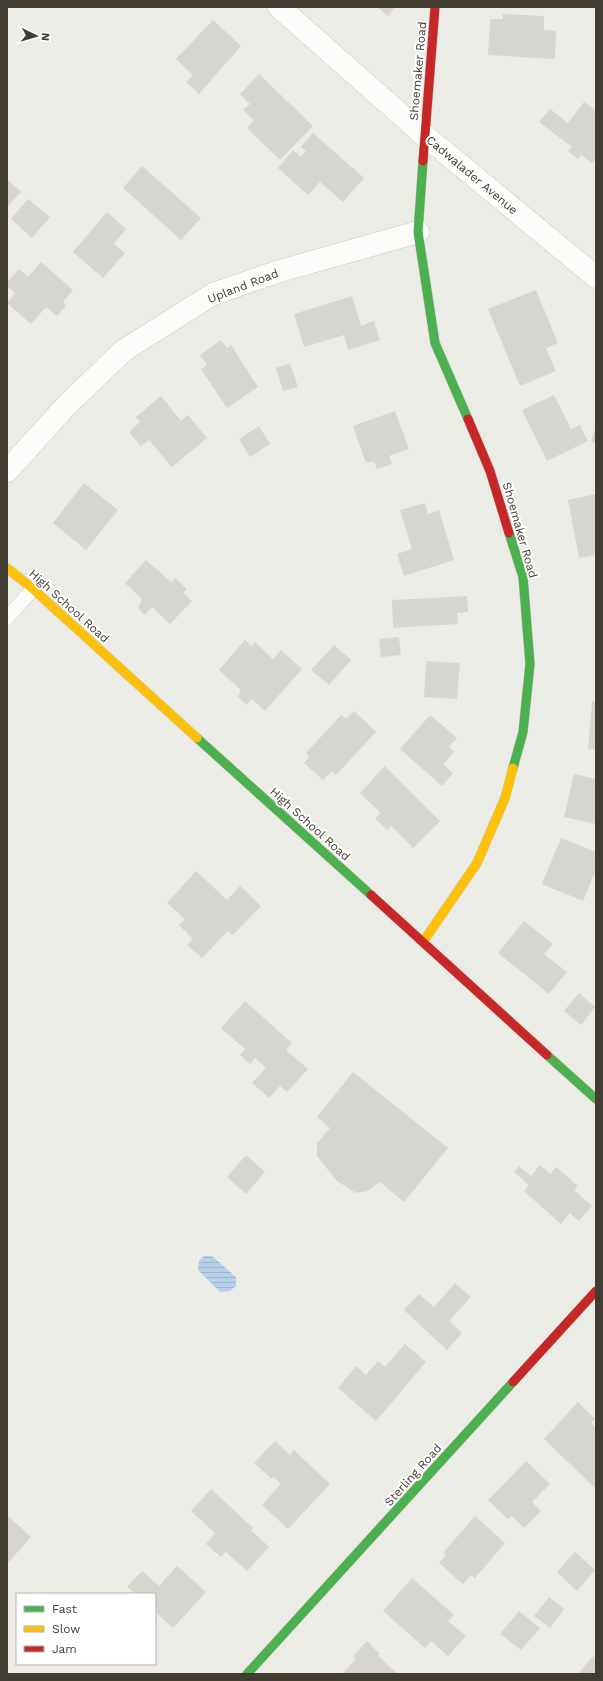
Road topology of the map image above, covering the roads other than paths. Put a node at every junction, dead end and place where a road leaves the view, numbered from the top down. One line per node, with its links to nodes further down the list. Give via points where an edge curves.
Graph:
1 (279, 7): 3 (street, Cadwalader Avenue)
2 (436, 7): 3 (street, Shoemaker Road)
3 (425, 136): 4 (street); 5 (street, Cadwalader Avenue)
4 (418, 232): 6 (street, Upland Road, via 280,271 214,294 123,351 66,406); 10 (street, Shoemaker Road, via 435,343 490,471 523,577 530,664 523,732 505,798 477,863)
5 (596, 277)
6 (7, 471)
7 (7, 568): 8 (street, High School Road)
8 (33, 589): 9 (lane); 10 (street, High School Road)
9 (7, 618)
10 (423, 942): 11 (street, High School Road)
11 (596, 1099)
12 (596, 1291): 13 (street, Sterling Road)
13 (247, 1674)

